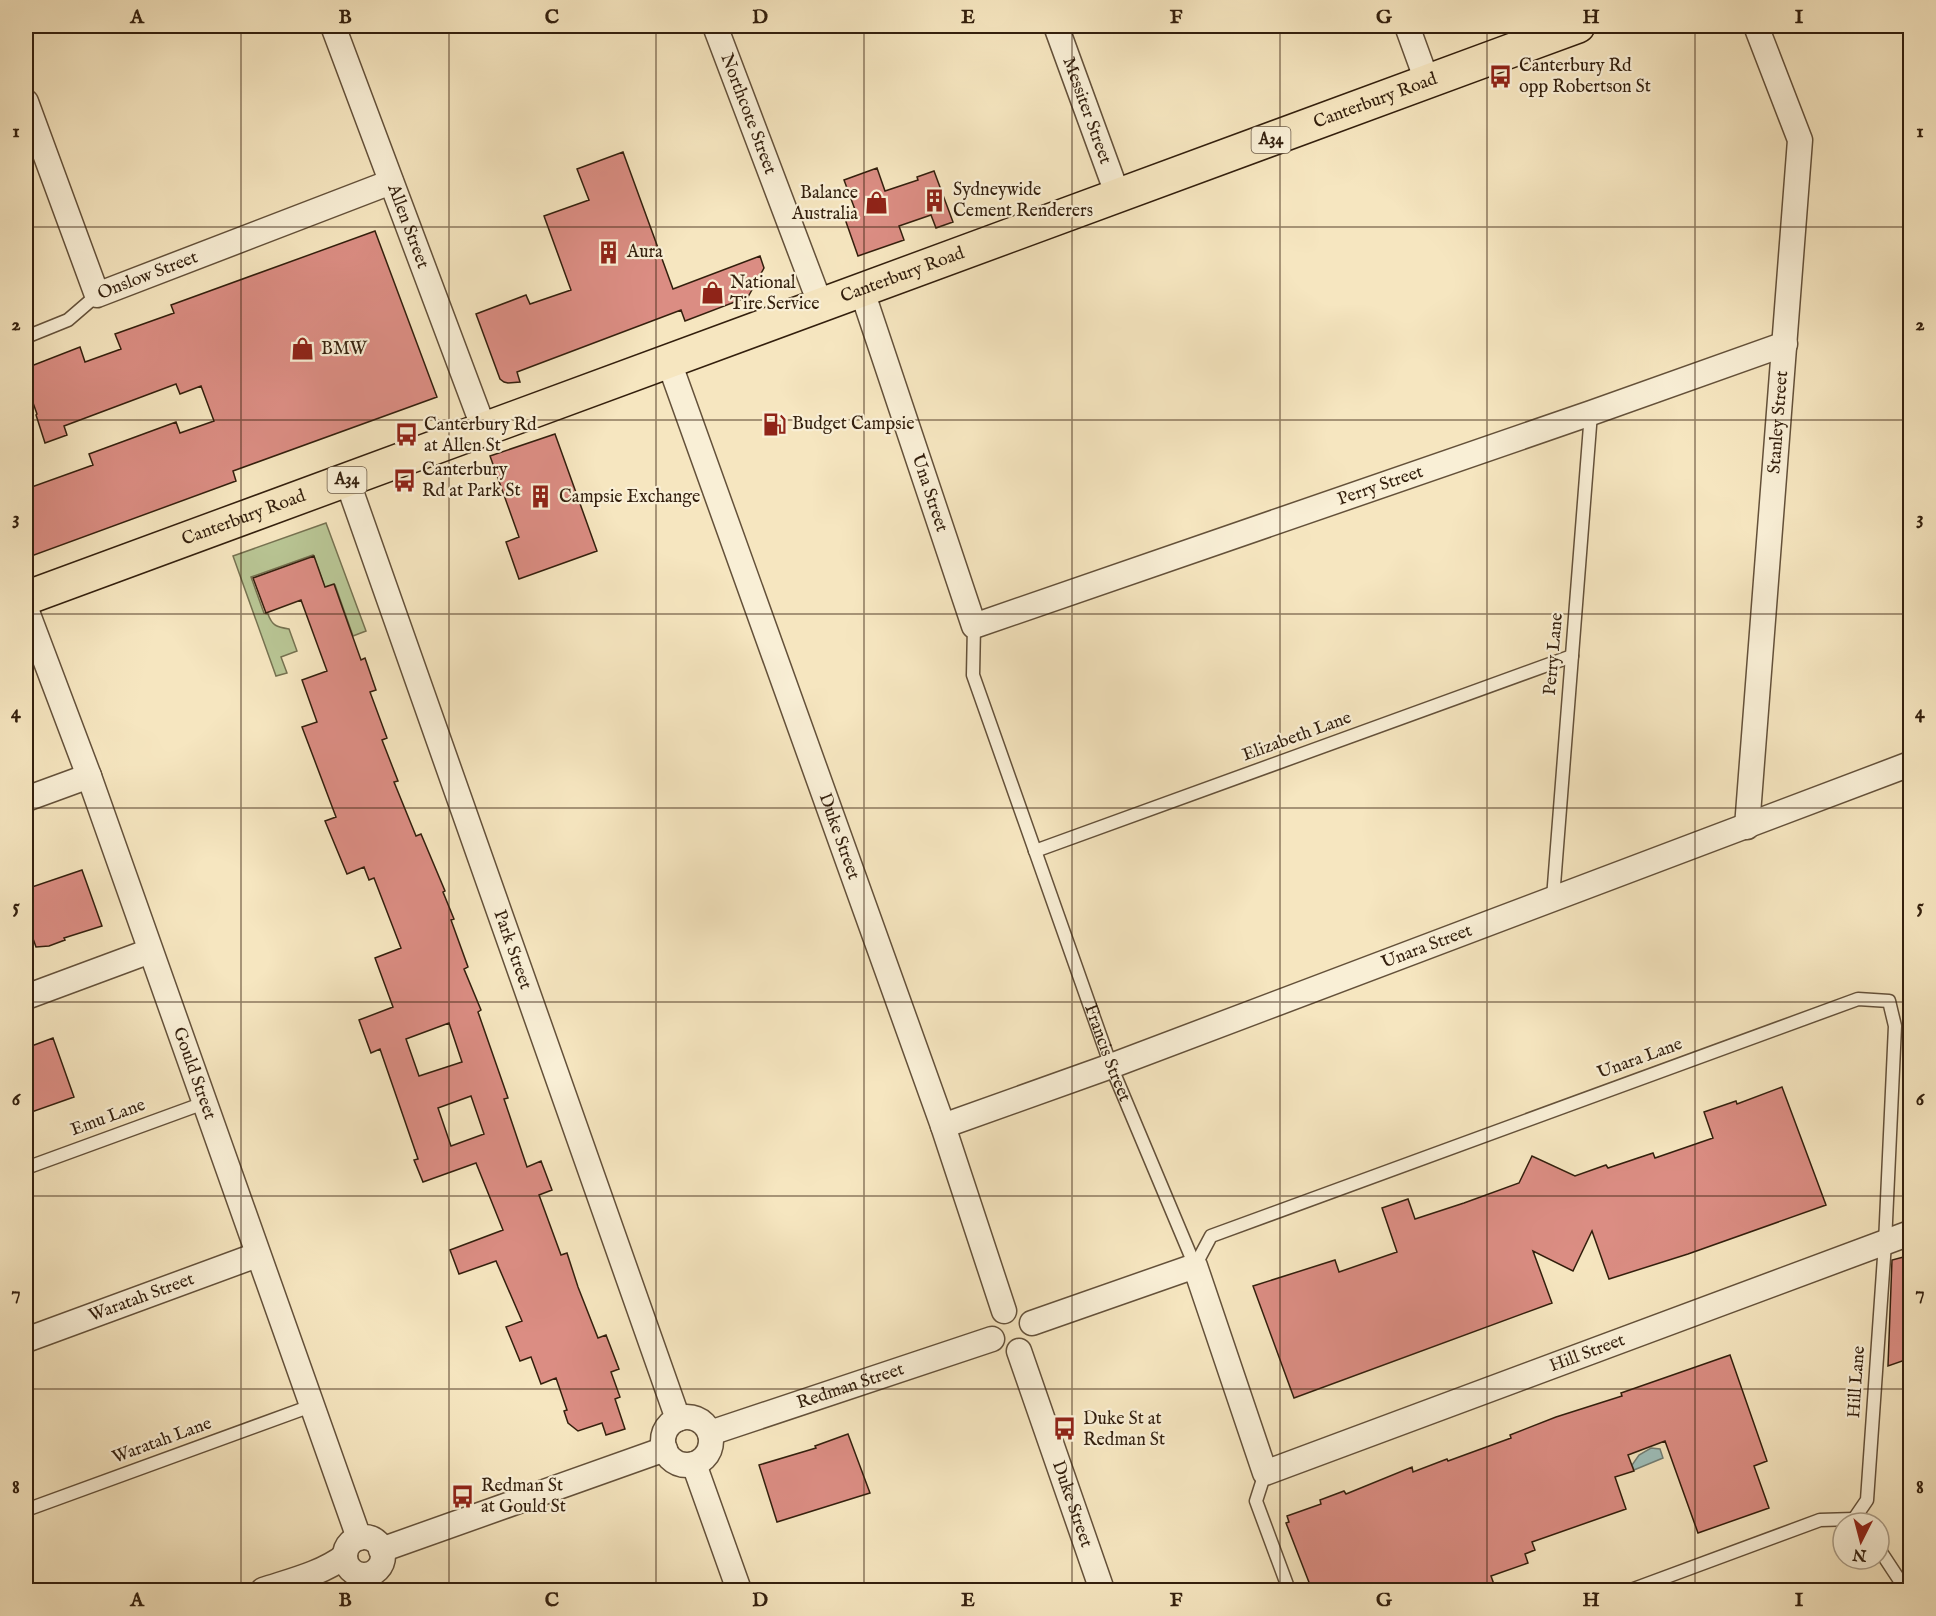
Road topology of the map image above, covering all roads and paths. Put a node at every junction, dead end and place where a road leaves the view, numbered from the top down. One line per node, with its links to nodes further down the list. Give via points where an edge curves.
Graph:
1 (333, 26): 9 (street, Allen Street)
2 (715, 26): 13 (street, Northcote Street)
3 (1056, 26): 10 (street, Messiter Street)
4 (1407, 26): 7 (street)
5 (1578, 26): 7 (highway, Canterbury Road / A34)
6 (1756, 26): 15 (street, Stanley Street, via 1800,140)
7 (1427, 81): 10 (highway, Canterbury Road / A34)
8 (26, 102): 12 (street, Onslow Street)
9 (391, 182): 12 (street, Onslow Street); 18 (street, Allen Street)
10 (1118, 196): 11 (highway, Canterbury Road / A34)
11 (862, 291): 13 (highway, Canterbury Road / A34); 22 (street, Una Street)
12 (97, 295): 14 (lane, via 68,320)
13 (820, 306): 16 (highway, Canterbury Road / A34)
14 (26, 337)
15 (1785, 344): 17 (street, Perry Street); 27 (street, Stanley Street)
16 (669, 362): 18 (highway, Canterbury Road / A34); 34 (street, Duke Street)
17 (1591, 413): 22 (street, Perry Street); 23 (lane, Perry Lane)
18 (484, 429): 19 (highway, Canterbury Road / A34)
19 (347, 480): 20 (highway, Canterbury Road / A34); 46 (street, Park Street)
20 (26, 598)
21 (26, 609): 25 (street, Gould Street)
22 (974, 626): 28 (lane, Francis Street, via 973,675)
23 (1572, 656): 28 (lane, Elizabeth Lane); 29 (lane, Perry Lane)
24 (1911, 764): 27 (street, Unara Street)
25 (89, 776): 26 (street); 30 (street, Gould Street)
26 (26, 800)
27 (1747, 827): 29 (street, Unara Street)
28 (1035, 851): 32 (lane, Francis Street)
29 (1553, 898): 32 (street, Unara Street)
30 (150, 951): 31 (street); 33 (street, Gould Street)
31 (26, 997)
32 (1111, 1066): 34 (street, Unara Street); 39 (lane, Francis Street)
33 (204, 1103): 35 (lane, Emu Lane); 38 (street, Gould Street)
34 (943, 1126): 40 (street, Duke Street)
35 (26, 1168)
36 (1911, 1233): 37 (street, Hill Street)
37 (1886, 1243): 39 (lane, Unara Lane, via 1894,1026 1889,1001 1858,999 1211,1236); 50 (street, Hill Street); 52 (lane, Hill Lane, via 1867,1500)
38 (257, 1255): 43 (street, Waratah Street); 45 (street, Gould Street)
39 (1195, 1266): 41 (street); 50 (street, Francis Street)
40 (1004, 1311): 41 (street, via 1018,1310); 42 (street, via 994,1320)
41 (1032, 1323): 44 (street, via 1030,1343)
42 (992, 1339): 44 (street, via 1001,1349); 47 (street, Redman Street)
43 (26, 1340)
44 (1019, 1351): 60 (street, Duke Street)
45 (311, 1406): 51 (lane, Waratah Lane); 54 (street, Gould Street)
46 (678, 1419): 47 (street, via 701,1421); 48 (street, via 666,1430)
47 (710, 1433): 49 (street, via 710,1449)
48 (665, 1449): 49 (street, via 678,1463); 55 (street)
49 (694, 1464): 59 (street)
50 (1265, 1473): 61 (lane, via 1256,1501)
51 (26, 1510)
52 (1861, 1511)
53 (1831, 1520): 62 (lane, Hill Lane, via 1820,1520)
54 (352, 1547): 55 (street, via 364,1537 375,1541); 57 (street, via 348,1566); 58 (street, via 334,1564)
55 (381, 1550): 57 (street)
56 (1891, 1567): 63 (lane)
57 (374, 1582)
58 (262, 1590)
59 (738, 1590)
60 (1102, 1590)
61 (1289, 1590)
62 (1631, 1590)
63 (1906, 1590)

